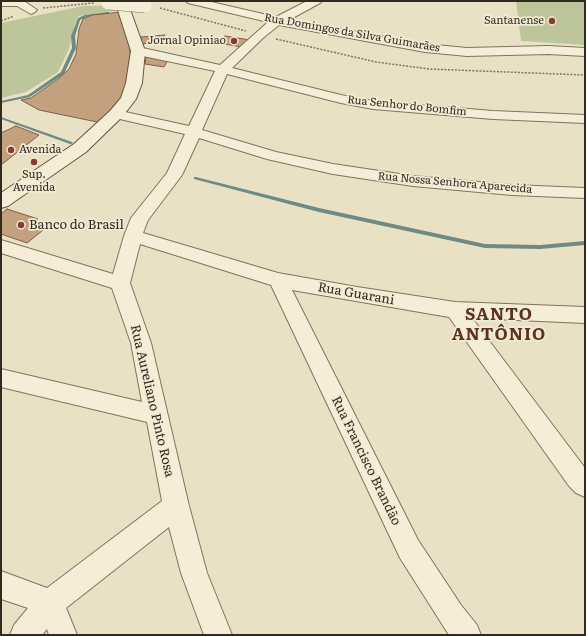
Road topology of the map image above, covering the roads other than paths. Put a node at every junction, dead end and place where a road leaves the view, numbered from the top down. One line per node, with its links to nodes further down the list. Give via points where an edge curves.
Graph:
1 (192, 1): 7 (street, Rua Domingos da Silva Guimarães)
2 (316, 1): 7 (street)
3 (114, 2): 5 (street, bridge); 8 (main road)
4 (1, 3): 6 (street, via 19,3)
5 (145, 6)
6 (32, 10)
7 (278, 21): 9 (street, Rua Domingos da Silva Guimarães, via 446,51); 10 (street)
8 (138, 51): 10 (street, Rua Senhor do Bomfim); 11 (main road, via 134,83 128,99)
9 (585, 52)
10 (223, 69): 12 (street, Rua Senhor do Bomfim, via 373,105 493,115); 13 (street)
11 (116, 114): 13 (street, Rua Nossa Senhora Aparecida); 15 (main road, via 80,148)
12 (585, 118)
13 (194, 132): 14 (street, Rua Nossa Senhora Aparecida, via 273,156 413,182); 16 (street, via 174,175 140,218)
14 (585, 193)
15 (1, 202)
16 (133, 236): 18 (street, Rua Guarani); 19 (street)
17 (1, 246): 19 (street)
18 (278, 280): 20 (street, Rua Guarani); 31 (street, Rua Francisco Brandão, via 409,549 451,615)
19 (120, 283): 23 (street, Rua Aureliano Pinto Rosa, via 141,343)
20 (455, 310): 21 (street, Rua Guarani); 24 (street)
21 (585, 315)
22 (1, 378): 23 (street)
23 (157, 415): 25 (street, Rua Aureliano Pinto Rosa)
24 (585, 485)
25 (176, 506): 27 (street); 30 (street, Rua Aureliano Pinto Rosa, via 194,574)
26 (1, 585): 27 (street)
27 (50, 603): 28 (street); 29 (street)
28 (24, 635)
29 (63, 635)
30 (218, 635)
31 (467, 635)

